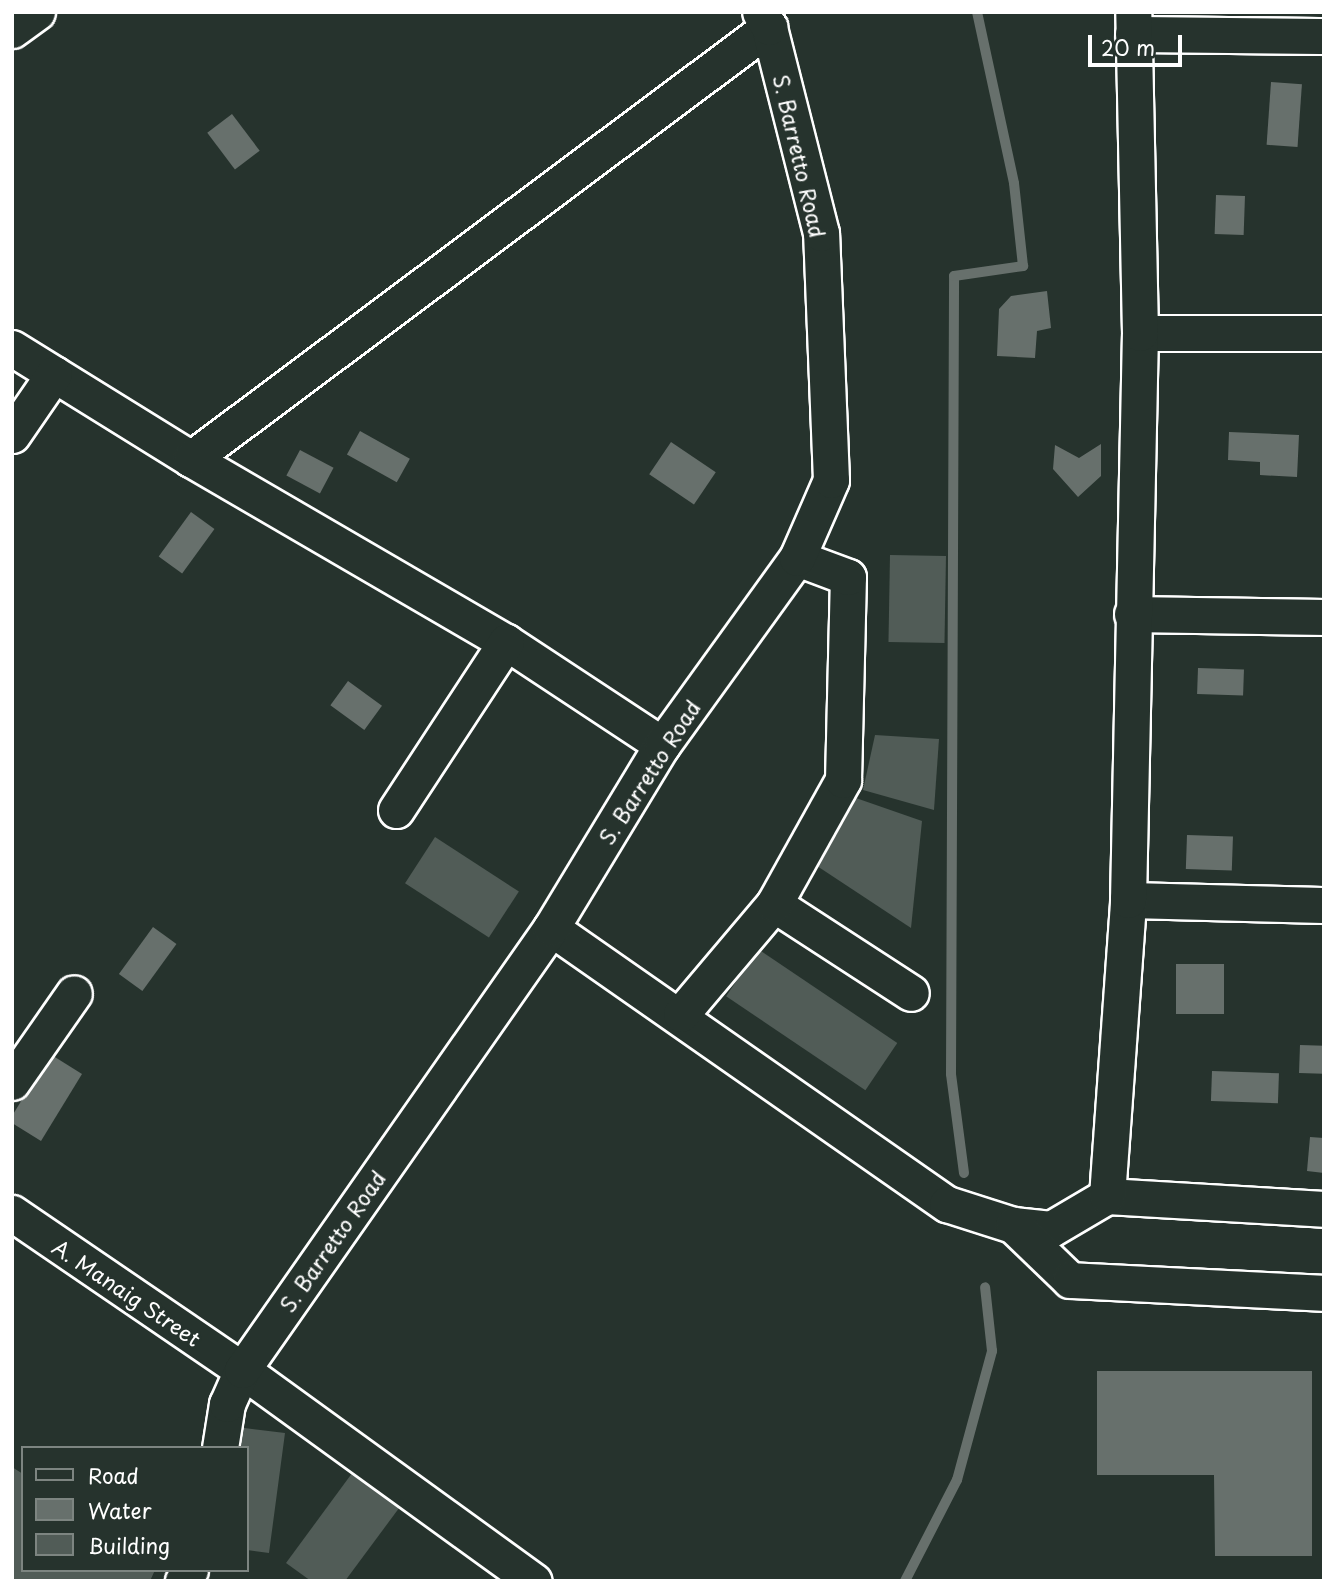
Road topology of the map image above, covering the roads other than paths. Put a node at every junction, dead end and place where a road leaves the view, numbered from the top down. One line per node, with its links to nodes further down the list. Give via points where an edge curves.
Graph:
1 (37, 12): 4 (street)
2 (764, 20): 11 (street); 12 (street, S. Barretto Road, via 821,233 831,480)
3 (1133, 23): 5 (street); 7 (street)
4 (12, 30)
5 (1324, 36)
6 (1324, 332): 7 (street)
7 (1140, 333): 13 (street)
8 (12, 348): 9 (street)
9 (54, 374): 10 (street); 11 (street)
10 (12, 435)
11 (191, 459): 15 (street)
12 (797, 558): 16 (street, S. Barretto Road); 19 (street, via 848,576 843,780)
13 (1132, 614): 14 (street); 18 (street)
14 (1324, 617)
15 (506, 642): 16 (street); 17 (street)
16 (662, 745): 21 (street, S. Barretto Road)
17 (396, 810)
18 (1128, 900): 20 (street); 26 (street)
19 (774, 904): 23 (street); 24 (street)
20 (1324, 905)
21 (551, 928): 24 (street); 31 (street, S. Barretto Road)
22 (74, 993): 25 (street)
23 (911, 993)
24 (681, 1014): 29 (street, via 947,1204)
25 (12, 1082)
26 (1107, 1196): 27 (street); 29 (street, via 1051,1229)
27 (1324, 1209)
28 (12, 1213): 31 (street, A. Manaig Street)
29 (1013, 1225): 30 (street, via 1070,1280)
30 (1324, 1293)
31 (242, 1370): 32 (street, S. Barretto Road, via 227,1404); 33 (street, A. Manaig Street)
32 (220, 1446)
33 (534, 1581)

